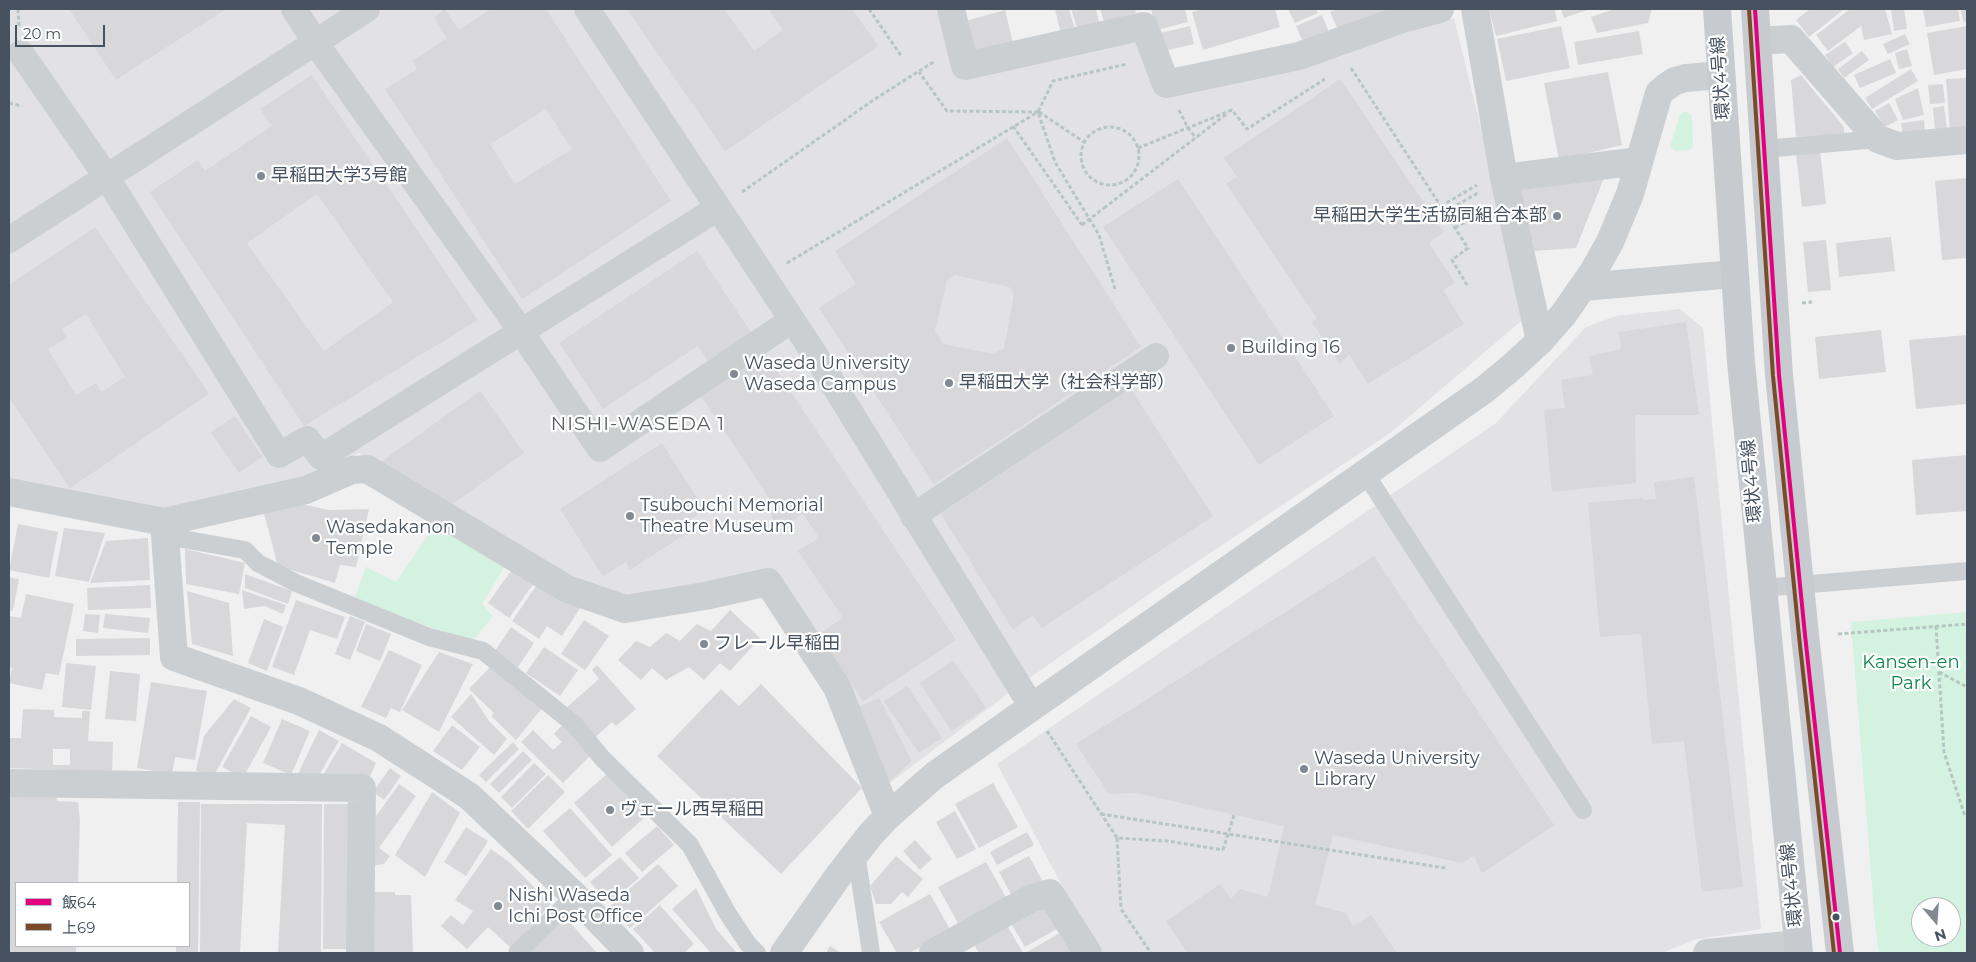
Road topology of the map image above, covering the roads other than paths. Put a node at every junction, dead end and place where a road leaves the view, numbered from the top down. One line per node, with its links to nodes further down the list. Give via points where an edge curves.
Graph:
1 (294, 9): 11 (street)
2 (367, 9): 11 (street)
3 (586, 9): 20 (street)
4 (951, 9): 9 (street, via 965,66)
5 (1440, 9): 9 (street, via 1402,18 1299,56 1166,84)
6 (1475, 9): 18 (street)
7 (1717, 9): 13 (main road, 環状4号線)
8 (1755, 9): 10 (main road)
9 (1142, 17)
10 (1757, 40): 15 (street, via 1791,39); 16 (main road)
11 (315, 42): 19 (street); 25 (street)
12 (21, 53): 19 (street)
13 (1721, 75): 17 (street, via 1676,81 1659,94); 22 (main road, 環状4号線)
14 (1967, 140): 15 (street)
15 (1887, 142): 16 (lane)
16 (1764, 149): 33 (main road, via 1779,375)
17 (1639, 160): 18 (street); 23 (street, via 1630,194 1610,242)
18 (1503, 174): 26 (street)
19 (106, 176): 21 (street); 25 (street, via 279,455 307,439 321,457)
20 (718, 208): 24 (street); 25 (street)
21 (9, 240)
22 (1734, 274): 23 (street); 34 (main road, 環状4号線)
23 (1583, 287): 26 (street)
24 (792, 320): 25 (street, via 600,449); 30 (street)
25 (520, 332)
26 (1540, 341): 28 (street, via 1484,390)
27 (1156, 356): 30 (street)
28 (1365, 473): 35 (street); 37 (lane)
29 (9, 492): 31 (street)
30 (913, 516): 35 (street)
31 (165, 529): 38 (street, via 306,490 352,470 367,469 567,589 625,610 768,582 837,687); 40 (street, via 174,657 299,701 379,738 468,796); 45 (lane, via 245,550 258,563 296,584 429,638 483,651 574,724 602,758 690,845 728,914)
32 (1967, 570): 33 (lane)
33 (1801, 585): 34 (lane); 51 (main road)
34 (1762, 588): 41 (main road, 環状4号線)
35 (1032, 707): 38 (street, via 934,775)
36 (9, 783): 42 (street, via 362,788)
37 (1583, 810)
38 (888, 816): 39 (street)
39 (856, 853): 46 (street); 47 (lane)
40 (575, 896): 43 (lane); 44 (street)
41 (1798, 948): 50 (street)
42 (360, 953)
43 (517, 953)
44 (630, 953)
45 (757, 953)
46 (784, 953)
47 (871, 953)
48 (933, 953): 49 (street, via 1032,898 1050,893)
49 (1088, 953)
50 (1707, 953)
51 (1840, 953)

